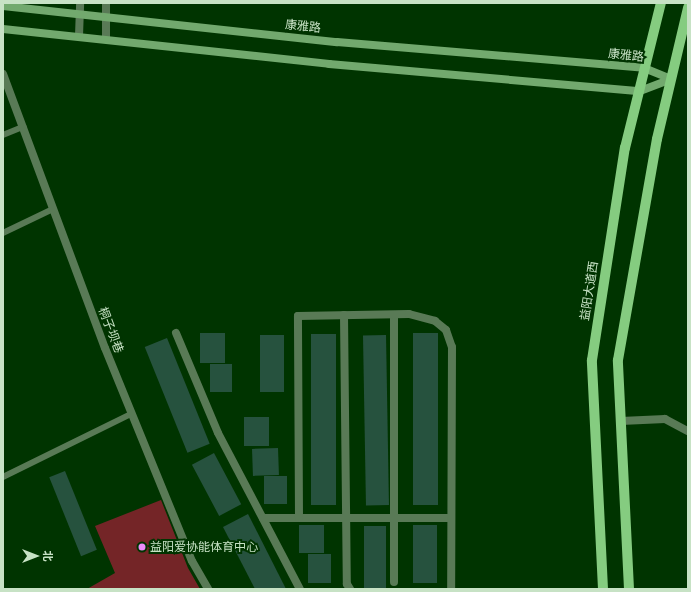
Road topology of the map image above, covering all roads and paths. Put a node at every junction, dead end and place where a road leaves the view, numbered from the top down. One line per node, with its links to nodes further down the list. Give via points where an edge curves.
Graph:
1 (80, 3): 6 (street)
2 (106, 3): 7 (street)
3 (661, 3): 11 (main road, 益阳大道西)
4 (3, 6): 6 (main road, 康雅路)
5 (688, 8): 13 (main road)
6 (80, 13): 7 (main road, 康雅路); 9 (street)
7 (106, 16): 10 (street); 11 (main road, 康雅路, via 337,42)
8 (3, 29): 9 (main road)
9 (79, 36): 10 (main road)
10 (106, 38): 14 (main road, via 329,64)
11 (644, 68): 13 (main road, 康雅路); 14 (main road, 益阳大道西)
12 (3, 74): 15 (street, 桐子坝巷)
13 (671, 79): 14 (main road); 23 (main road, via 657,140 618,360)
14 (640, 91): 36 (main road, 益阳大道西, via 626,148 592,360)
15 (23, 127): 16 (lane); 17 (street, 桐子坝巷)
16 (3, 135)
17 (53, 209): 18 (lane); 22 (street, 桐子坝巷)
18 (3, 233)
19 (344, 315): 20 (street); 27 (street, via 298,316); 28 (street)
20 (394, 315): 29 (street); 30 (street, via 409,314 435,322 446,330 452,347)
21 (176, 333): 26 (street, via 218,433)
22 (131, 414): 25 (lane); 32 (street, 桐子坝巷, via 192,561)
23 (621, 421): 24 (street, via 665,419); 37 (main road)
24 (688, 431)
25 (3, 477)
26 (264, 518): 27 (street); 33 (street)
27 (299, 518): 28 (street)
28 (346, 518): 29 (street); 34 (street, via 347,584)
29 (394, 518): 30 (street); 31 (street)
30 (451, 518): 35 (street)
31 (394, 582)
32 (208, 589)
33 (300, 589)
34 (350, 589)
35 (451, 589)
36 (604, 589)
37 (629, 589)

